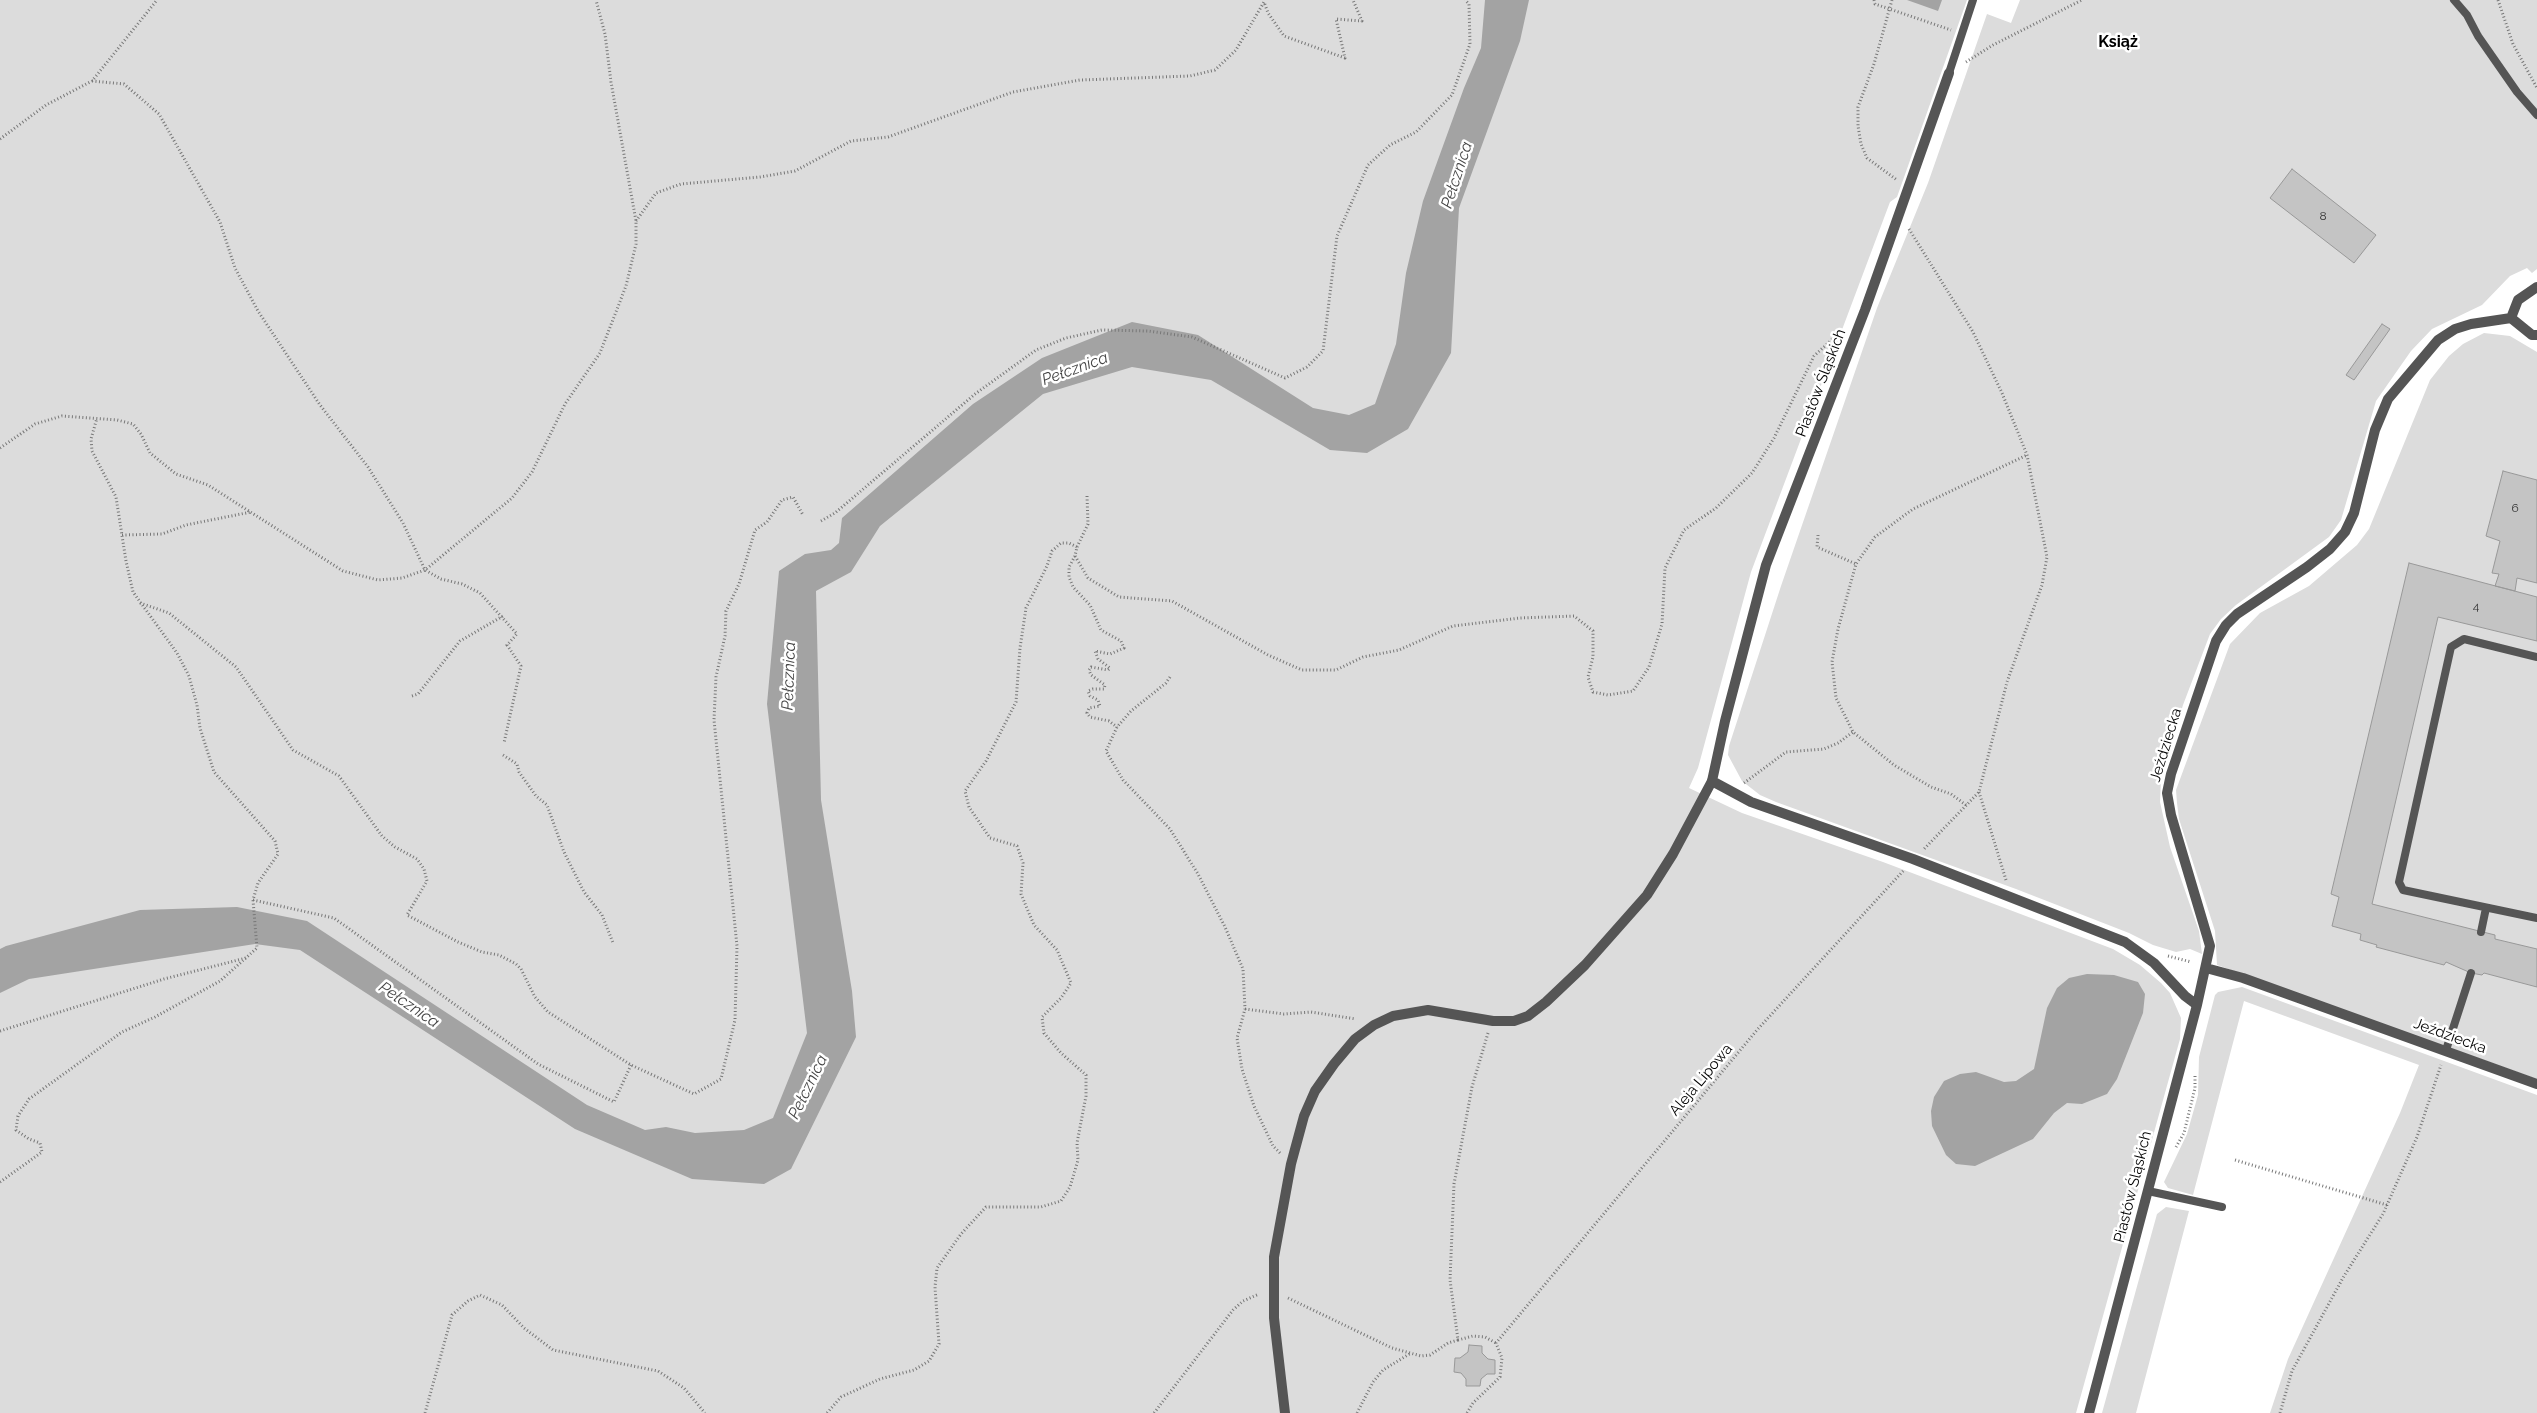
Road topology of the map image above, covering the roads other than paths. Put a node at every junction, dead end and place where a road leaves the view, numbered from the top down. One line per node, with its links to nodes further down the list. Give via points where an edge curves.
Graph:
1 (1973, 0): 3 (lane, Piastów Śląskich)
2 (2454, 0): 4 (lane, via 2517,92)
3 (1949, 73): 9 (street, Piastów Śląskich, via 1865,310 1766,565)
4 (2537, 115)
5 (2537, 287): 6 (street, via 2518,300)
6 (2511, 318): 7 (street); 13 (street, Jeździecka, via 2455,329 2438,340 2388,398 2375,430 2354,513 2345,532 2308,566 2237,614 2216,641 2167,793 2170,815 2208,933 2210,946)
7 (2537, 335)
8 (2537, 657): 10 (lane, via 2464,639 2451,647 2399,882 2403,890)
9 (1712, 781): 15 (street, via 1781,813 1914,860 2125,942 2154,963); 20 (street, Piastów Śląskich, via 1647,895 1585,965 1546,1002 1528,1016 1514,1021 1493,1021 1428,1010 1393,1016 1355,1039 1315,1091 1290,1164 1274,1257 1272,1294)
10 (2486, 908): 11 (lane); 12 (lane)
11 (2537, 918)
12 (2481, 932)
13 (2206, 968): 15 (street, Piastów Śląskich); 16 (street, Jeździecka)
14 (2471, 972): 16 (lane)
15 (2197, 1005): 18 (street, Piastów Śląskich)
16 (2446, 1050): 17 (street, Jeździecka)
17 (2537, 1084)
18 (2148, 1191): 19 (lane); 21 (street, Piastów Śląskich)
19 (2222, 1207)
20 (1285, 1413)
21 (2090, 1413)

